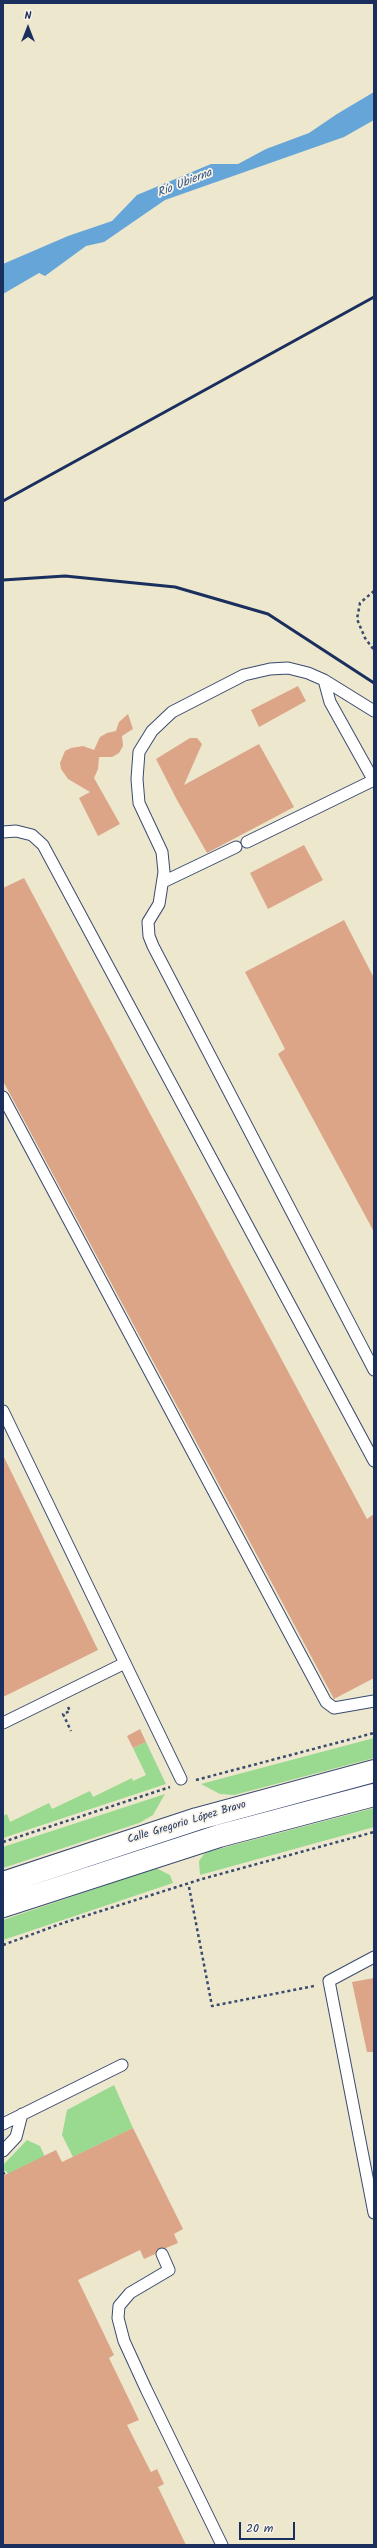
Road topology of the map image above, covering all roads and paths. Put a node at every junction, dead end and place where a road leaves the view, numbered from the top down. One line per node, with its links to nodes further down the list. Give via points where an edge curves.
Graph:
1 (374, 591): 2 (path, via 360,603 357,619 365,638)
2 (374, 650)
3 (324, 680): 4 (lane); 5 (lane, via 330,702); 9 (lane, via 288,668 244,675 172,712 152,731 140,752 137,780 139,803 162,852)
4 (374, 711)
5 (374, 780): 7 (lane)
6 (3, 832): 13 (lane, via 16,831 32,835 43,845)
7 (246, 842)
8 (236, 847): 9 (lane)
9 (163, 882): 11 (lane, via 159,904 148,922 153,946)
10 (3, 1097): 15 (lane, via 326,1702 334,1708)
11 (374, 1370)
12 (3, 1411): 14 (lane)
13 (372, 1455)
14 (125, 1663): 16 (lane); 18 (lane)
15 (374, 1701)
16 (3, 1723)
17 (374, 1772): 21 (main road, Calle Gregorio López Bravo, via 197,1819)
18 (181, 1779)
19 (374, 1795): 23 (main road, Calle Gregorio López Bravo, via 198,1842)
20 (374, 1832): 24 (path, via 202,1879)
21 (3, 1883)
22 (189, 1887): 26 (path, via 212,2006 305,1989)
23 (3, 1906)
24 (3, 1945)
25 (374, 1957): 26 (lane)
26 (329, 1981): 31 (lane)
27 (122, 2065): 28 (lane)
28 (22, 2114): 29 (lane); 30 (lane, via 16,2137)
29 (3, 2124)
30 (3, 2151)
31 (374, 2213)
32 (162, 2254): 33 (lane, via 168,2270 130,2293 119,2306 118,2318 124,2341)
33 (222, 2545)

